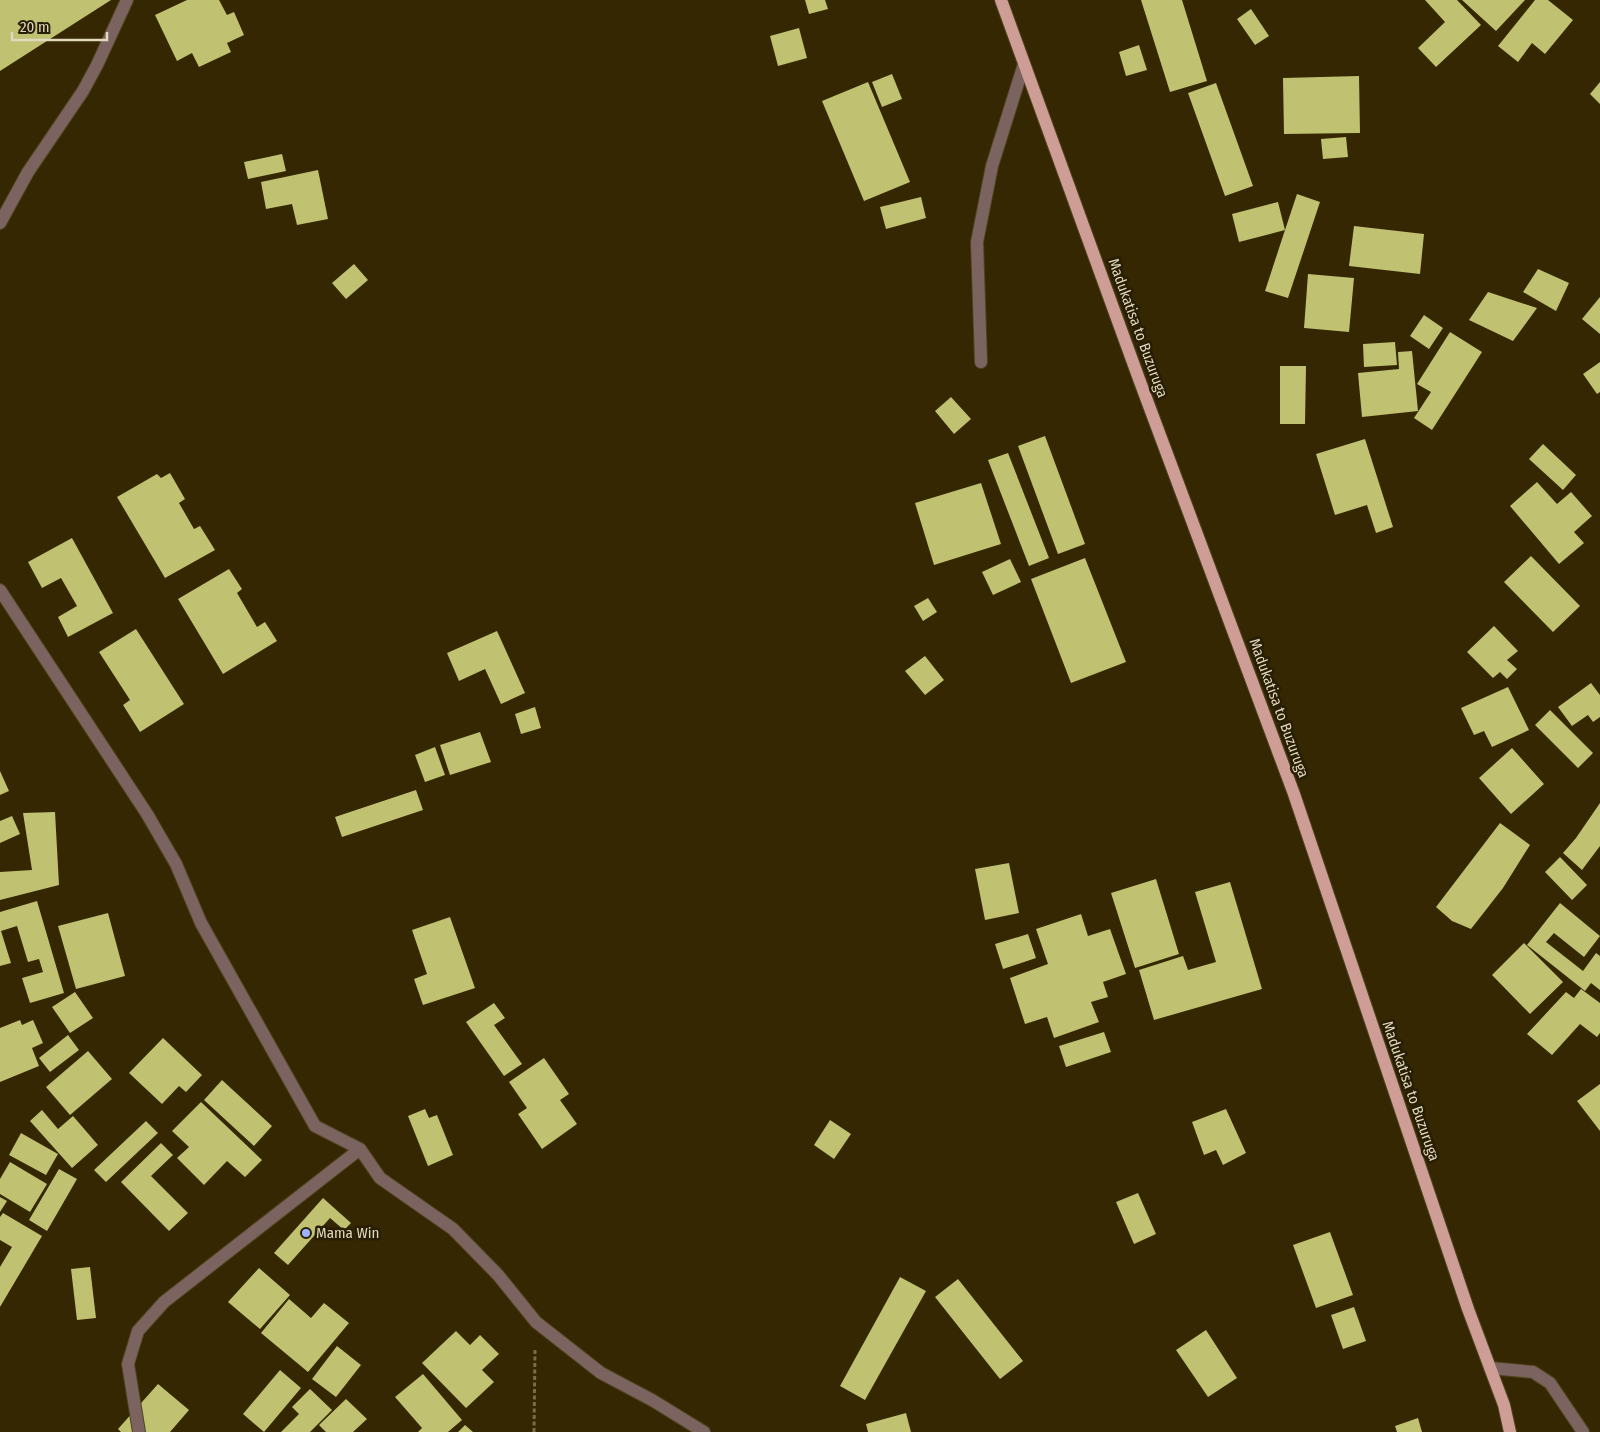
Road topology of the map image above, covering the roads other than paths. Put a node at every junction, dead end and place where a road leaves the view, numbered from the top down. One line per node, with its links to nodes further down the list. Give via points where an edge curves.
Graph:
1 (127, 0): 4 (street, via 83,91 28,172)
2 (1001, 0): 3 (main road, Madukatisa to Buzuruga)
3 (1024, 64): 5 (street, via 992,166 977,242); 8 (main road, Madukatisa to Buzuruga, via 1294,794 1464,1300)
4 (0, 224)
5 (982, 362)
6 (0, 590): 7 (street, via 147,814 176,864 201,923 315,1126)
7 (360, 1149): 9 (street, via 164,1302 138,1331 128,1364); 10 (street, via 380,1178 453,1229 498,1275 536,1322 601,1373)
8 (1490, 1368): 11 (main road, Madukatisa to Buzuruga); 12 (street, via 1533,1372 1550,1383)
9 (139, 1432)
10 (704, 1432)
11 (1510, 1432)
12 (1583, 1432)

